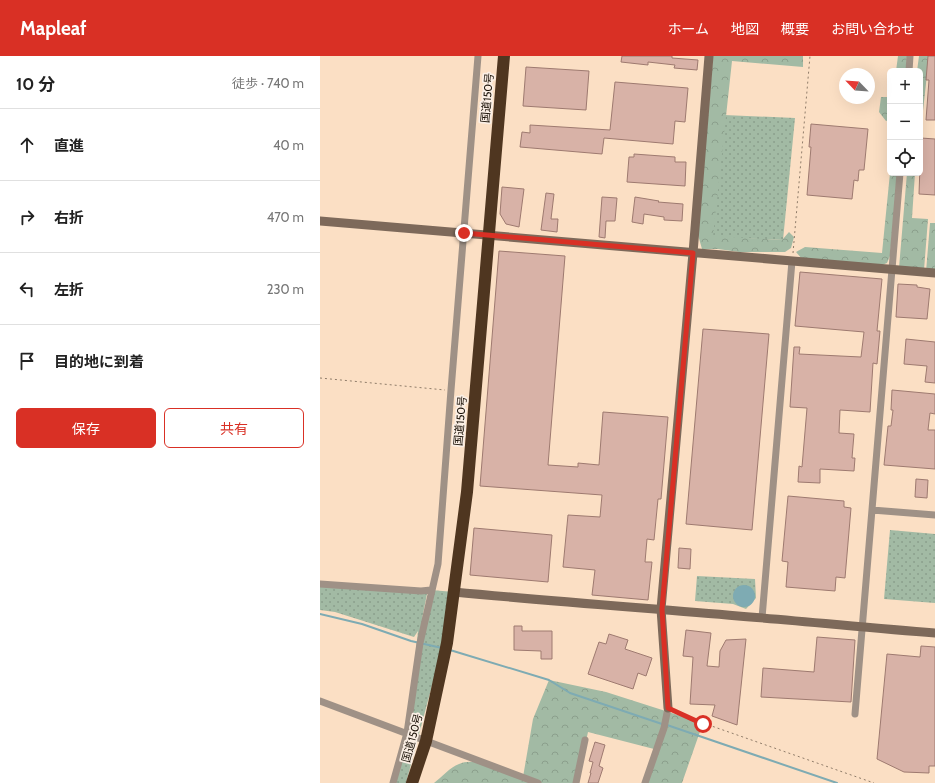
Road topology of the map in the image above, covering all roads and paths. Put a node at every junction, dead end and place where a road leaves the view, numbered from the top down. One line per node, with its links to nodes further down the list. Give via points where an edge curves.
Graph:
1 (478, 56): 9 (street)
2 (504, 56): 10 (highway, 国道150号)
3 (708, 56): 11 (street)
4 (810, 56): 12 (path)
5 (910, 56): 6 (street)
6 (909, 68)
7 (900, 176): 13 (street)
8 (320, 221): 9 (street)
9 (464, 233): 10 (street); 16 (street)
10 (488, 235): 11 (street); 21 (highway, 国道150号, via 467,492)
11 (693, 253): 12 (street); 22 (street)
12 (792, 261): 13 (street); 23 (street)
13 (892, 269): 14 (street); 17 (street)
14 (935, 273)
15 (320, 378): 16 (path)
16 (451, 390): 20 (street, via 438,564)
17 (872, 510): 18 (street); 24 (street)
18 (935, 514)
19 (320, 584): 20 (street)
20 (431, 590): 29 (street)
21 (454, 592): 22 (street); 30 (highway, 国道150号)
22 (662, 609): 23 (street); 27 (street)
23 (762, 618): 24 (street)
24 (862, 628): 25 (street); 28 (street)
25 (935, 633)
26 (320, 700): 29 (street)
27 (668, 708): 37 (street, via 664,728); 38 (path, via 703,724)
28 (854, 714)
29 (407, 734): 30 (street); 33 (street)
30 (426, 740): 32 (street); 34 (highway, 国道150号)
31 (584, 740): 36 (street)
32 (523, 780): 35 (street)
33 (393, 783)
34 (412, 783)
35 (538, 783)
36 (576, 783)
37 (645, 783)
38 (874, 783)

